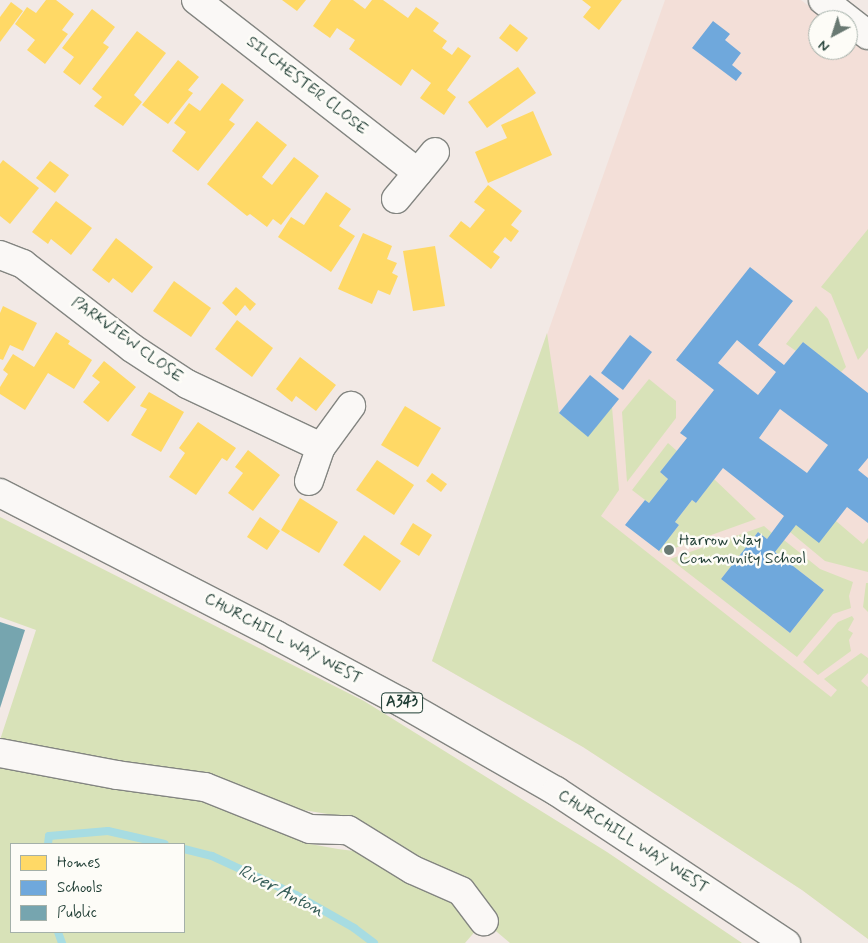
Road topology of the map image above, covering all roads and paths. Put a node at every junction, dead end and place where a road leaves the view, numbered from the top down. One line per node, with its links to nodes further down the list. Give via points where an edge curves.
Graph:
1 (196, 0): 4 (street, SILCHESTER CLOSE, via 426,163)
2 (823, 0): 3 (street)
3 (868, 35)
4 (396, 199)
5 (0, 255): 7 (street, PARKVIEW CLOSE, via 23,264 132,348 187,384)
6 (351, 406): 7 (street)
7 (321, 447): 8 (street)
8 (309, 480)
9 (0, 492): 12 (street, CHURCHILL WAY WEST / A343, via 276,635 435,722 556,792)
10 (0, 753): 11 (street, via 117,775 205,787 310,829 348,830 413,870 461,891)
11 (484, 921)
12 (786, 943)

